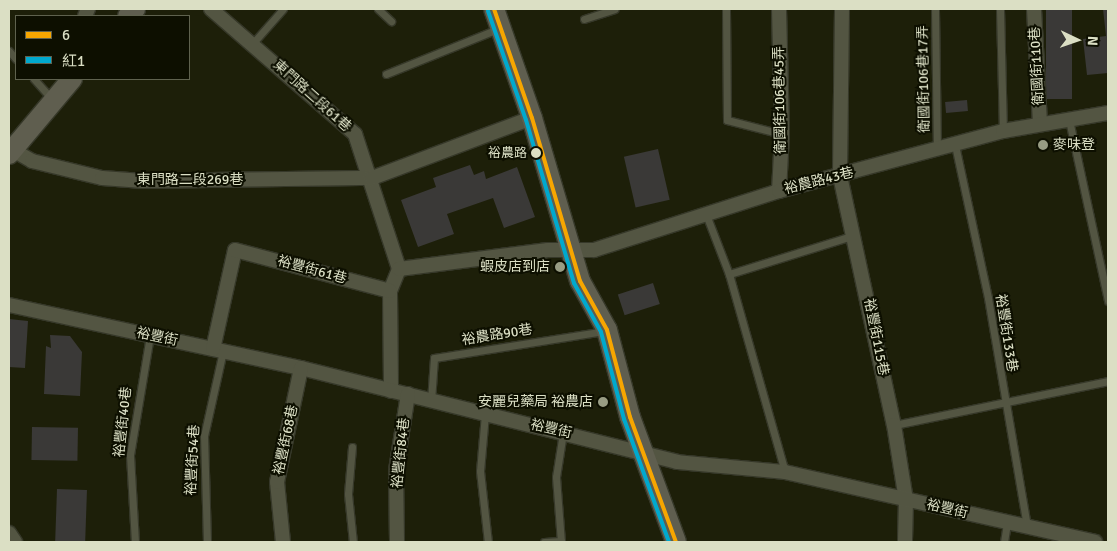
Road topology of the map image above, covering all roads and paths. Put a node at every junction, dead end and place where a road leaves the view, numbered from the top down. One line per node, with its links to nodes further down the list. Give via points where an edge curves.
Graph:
1 (211, 9): 15 (street, 東門路二段61巷)
2 (283, 9): 15 (lane)
3 (378, 9): 13 (lane)
4 (494, 9): 14 (street)
5 (614, 9): 12 (lane)
6 (726, 9): 26 (lane, via 727,120)
7 (779, 9): 26 (street, 衛國街106巷45弄)
8 (842, 9): 30 (street, 裕豐街115巷)
9 (935, 9): 28 (lane, 衛國街106巷17弄)
10 (1000, 9): 25 (lane)
11 (1034, 9): 24 (street, 衛國街110巷)
12 (584, 19)
13 (392, 21)
14 (501, 28): 16 (lane); 22 (street)
15 (253, 43): 31 (street, 東門路二段61巷, via 344,121 355,134)
16 (386, 74)
17 (35, 80): 20 (lane)
18 (61, 80): 20 (street)
19 (71, 80): 20 (street)
20 (53, 100): 29 (street)
21 (1108, 114): 23 (street, 裕農路43巷)
22 (532, 118): 31 (street, 東門路二段269巷); 35 (street)
23 (1069, 120): 24 (street, 裕農路43巷); 39 (lane)
24 (1040, 124): 25 (street, 裕農路43巷)
25 (1003, 131): 27 (street, 裕農路43巷)
26 (782, 134): 32 (street, 衛國街106巷45弄)
27 (955, 145): 28 (street, 裕農路43巷); 49 (lane, 裕豐街133巷, via 988,298)
28 (937, 149): 30 (street, 裕農路43巷)
29 (10, 150): 31 (street, 東門路二段269巷, via 32,161 102,178 144,182)
30 (840, 176): 32 (street, 裕農路43巷); 34 (street, 裕豐街115巷)
31 (372, 178): 36 (street, 東門路二段61巷)
32 (779, 191): 33 (street, 裕農路43巷)
33 (707, 217): 35 (street, 裕農路43巷, via 594,250); 37 (lane)
34 (855, 235): 37 (lane); 51 (street, 裕豐街115巷)
35 (571, 249): 36 (street, 裕農路43巷); 41 (street, via 580,281)
36 (399, 269): 38 (street)
37 (729, 274): 55 (lane)
38 (390, 290): 43 (street, 裕豐街61巷, via 235,250); 46 (street)
39 (1108, 302)
40 (9, 305): 42 (street, 裕豐街)
41 (607, 330): 48 (lane, 裕農路90巷, via 434,358); 54 (street)
42 (150, 335): 43 (street, 裕豐街); 61 (lane, 裕豐街40巷, via 130,456)
43 (218, 350): 44 (street, 裕豐街); 62 (lane, 裕豐街54巷, via 204,436)
44 (301, 368): 46 (street, 裕豐街); 63 (street, 裕豐街68巷, via 277,482)
45 (1108, 381): 49 (lane)
46 (391, 391): 47 (street, 裕豐街)
47 (408, 394): 48 (street, 裕豐街); 65 (street, 裕豐街84巷, via 396,470)
48 (431, 401): 50 (street, 裕豐街)
49 (1005, 404): 51 (lane); 58 (lane, 裕豐街133巷)
50 (484, 413): 52 (street, 裕豐街); 66 (lane, via 480,471)
51 (894, 425): 56 (street, 裕豐街115巷)
52 (563, 432): 54 (street, 裕豐街); 68 (lane, via 556,477)
53 (352, 447): 64 (lane, via 348,494)
54 (642, 452): 55 (street, 裕豐街, via 677,462); 69 (street)
55 (785, 472): 56 (street, 裕豐街)
56 (906, 500): 57 (street, 裕豐街); 70 (street, 裕豐街115巷)
57 (1007, 523): 58 (street, 裕豐街); 71 (lane)
58 (1027, 527): 72 (street, 裕豐街)
59 (9, 533): 60 (street)
60 (15, 542)
61 (135, 542)
62 (207, 542)
63 (282, 542)
64 (353, 542)
65 (397, 542)
66 (488, 542)
67 (544, 542): 68 (lane)
68 (561, 542)
69 (676, 542)
70 (905, 542)
71 (1004, 542)
72 (1095, 542)

